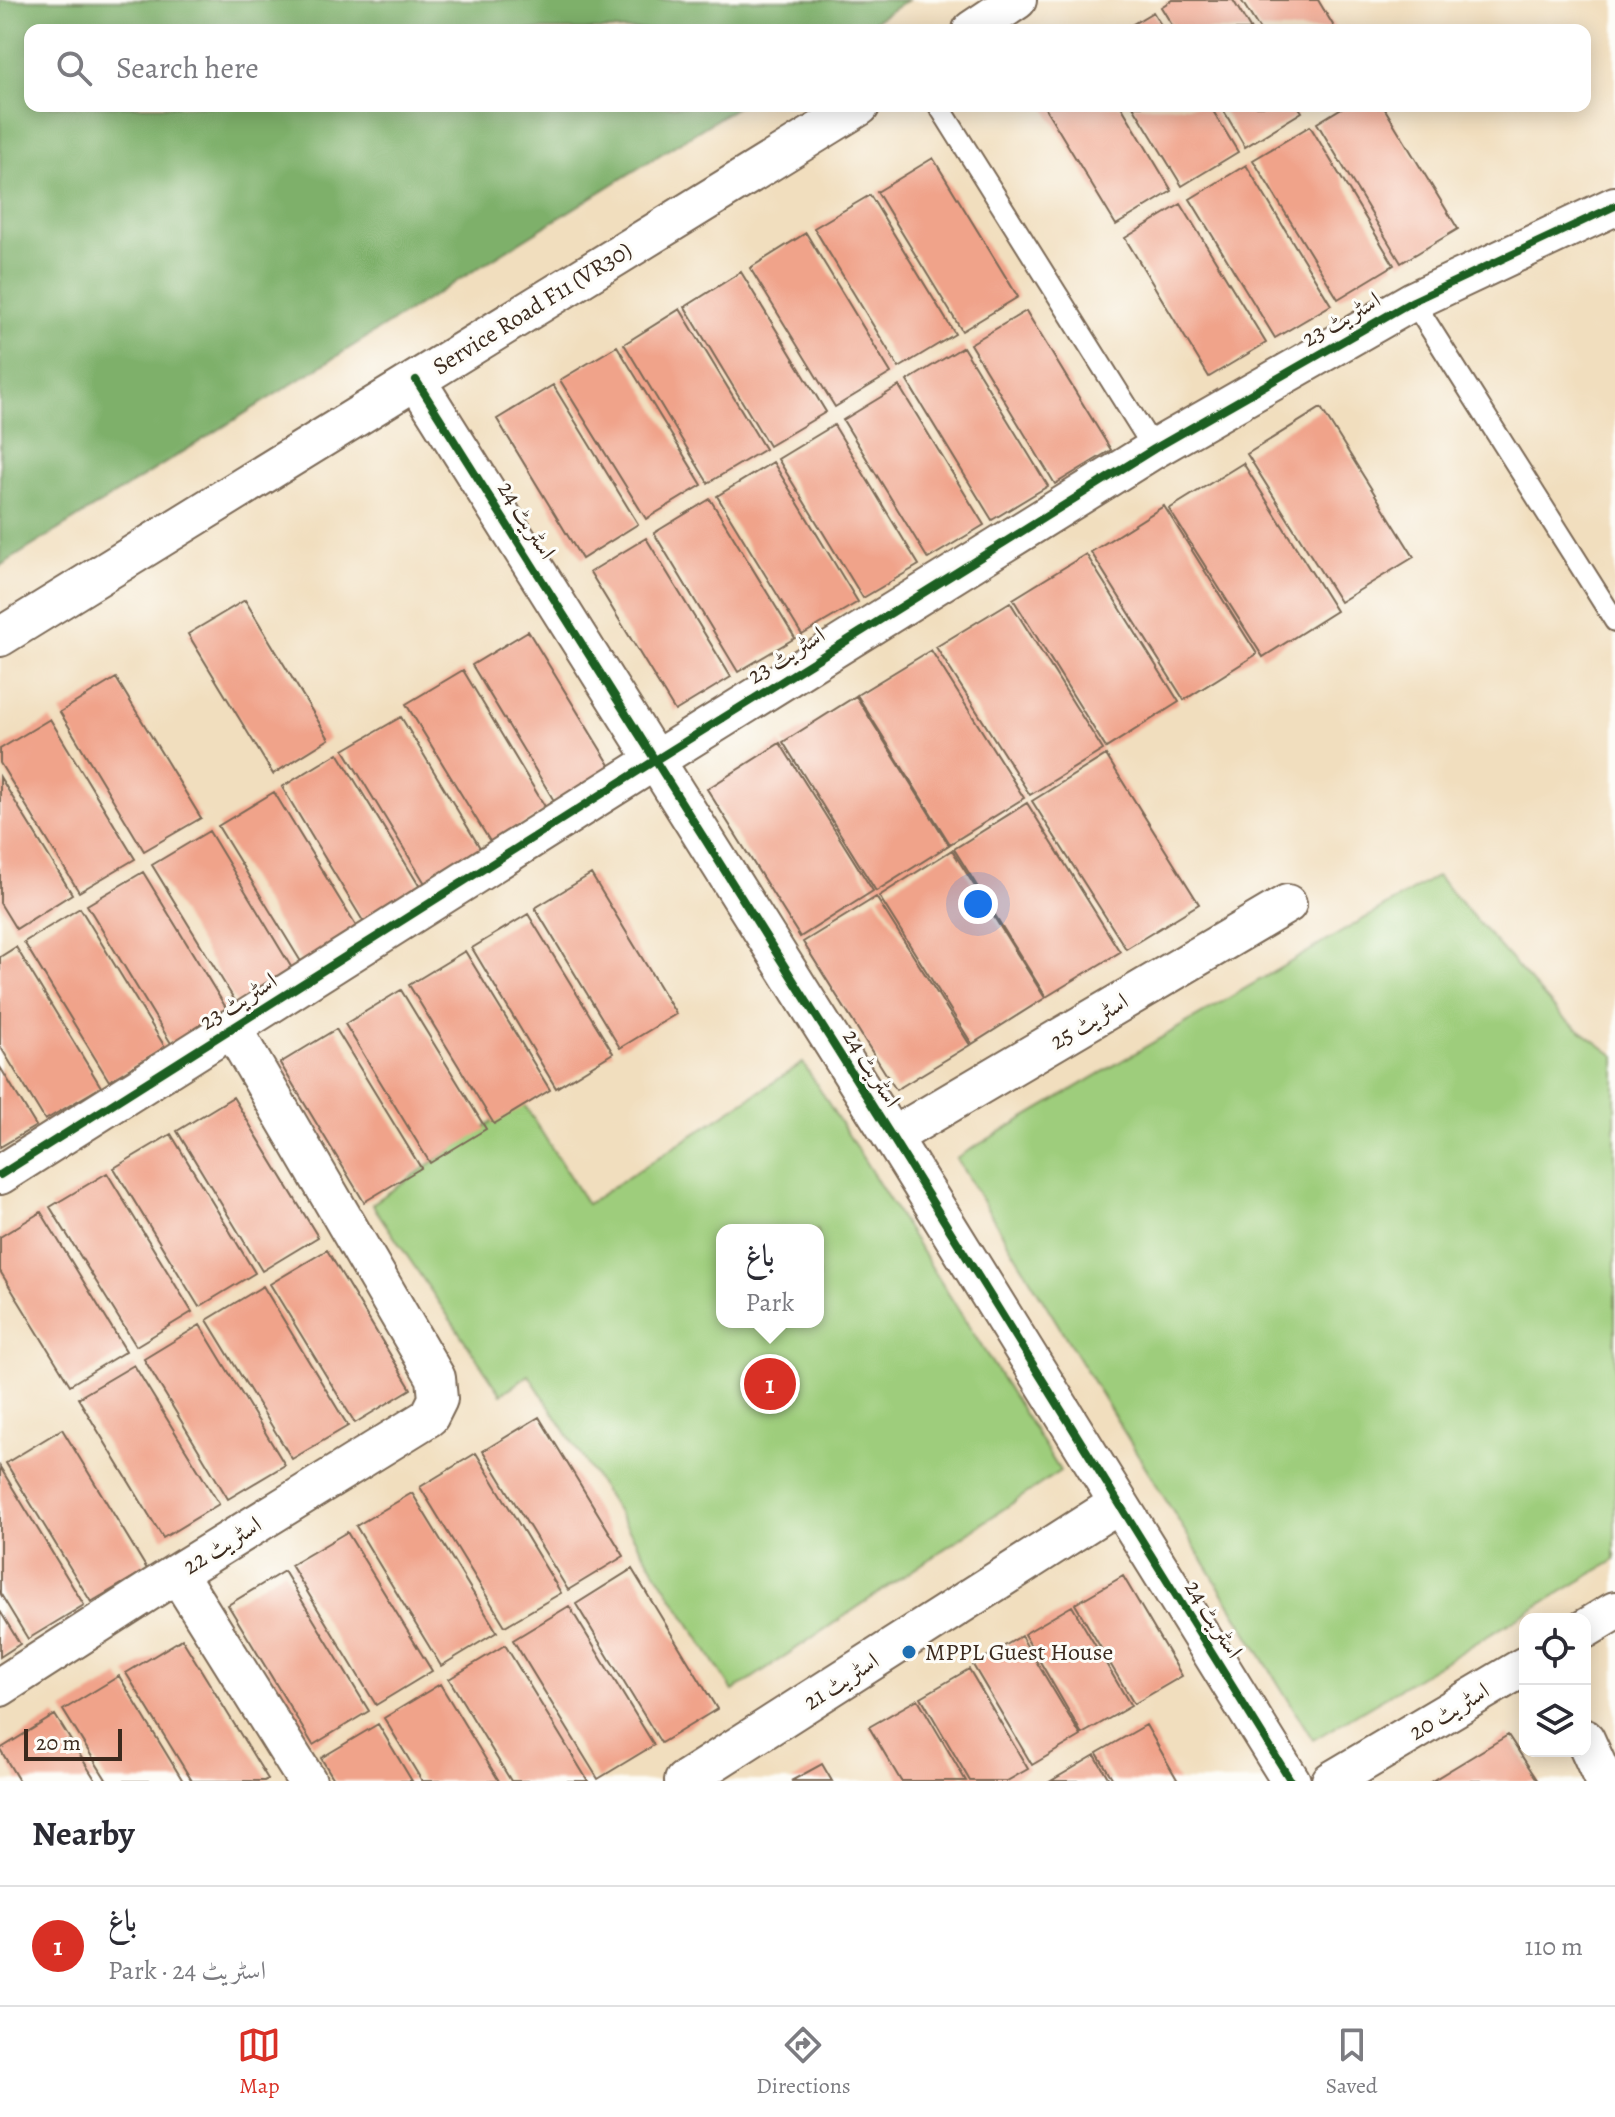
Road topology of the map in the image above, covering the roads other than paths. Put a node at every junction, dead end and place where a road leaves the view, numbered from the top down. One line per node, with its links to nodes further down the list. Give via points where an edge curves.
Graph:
1 (1017, 0): 2 (street)
2 (981, 24)
3 (850, 112): 7 (street, Service Road F11 (VR30))
4 (943, 112): 8 (lane)
5 (1615, 206): 6 (street, اسٹریٹ 23)
6 (1413, 301): 8 (street, اسٹریٹ 23); 9 (lane)
7 (416, 380): 10 (street, Service Road F11 (VR30)); 11 (street, اسٹریٹ 24)
8 (1154, 449): 11 (street, اسٹریٹ 23)
9 (1615, 621)
10 (0, 637)
11 (654, 761): 13 (street, اسٹریٹ 23); 14 (street, اسٹریٹ 24)
12 (1287, 904): 14 (street, اسٹریٹ 25)
13 (232, 1028): 15 (street, اسٹریٹ 23); 17 (street, اسٹریٹ 22, via 436,1378 438,1399 429,1417)
14 (892, 1137): 16 (street, اسٹریٹ 24)
15 (0, 1175)
16 (1119, 1503): 24 (street, اسٹریٹ 21); 25 (street, اسٹریٹ 24)
17 (177, 1573): 21 (street, اسٹریٹ 22); 23 (street)
18 (1615, 1611): 19 (street)
19 (1591, 1625)
20 (1519, 1670): 26 (street, اسٹریٹ 20)
21 (0, 1687)
22 (1591, 1752): 27 (street)
23 (307, 1781)
24 (684, 1781)
25 (1291, 1781)
26 (1331, 1781)
27 (1604, 1781)

